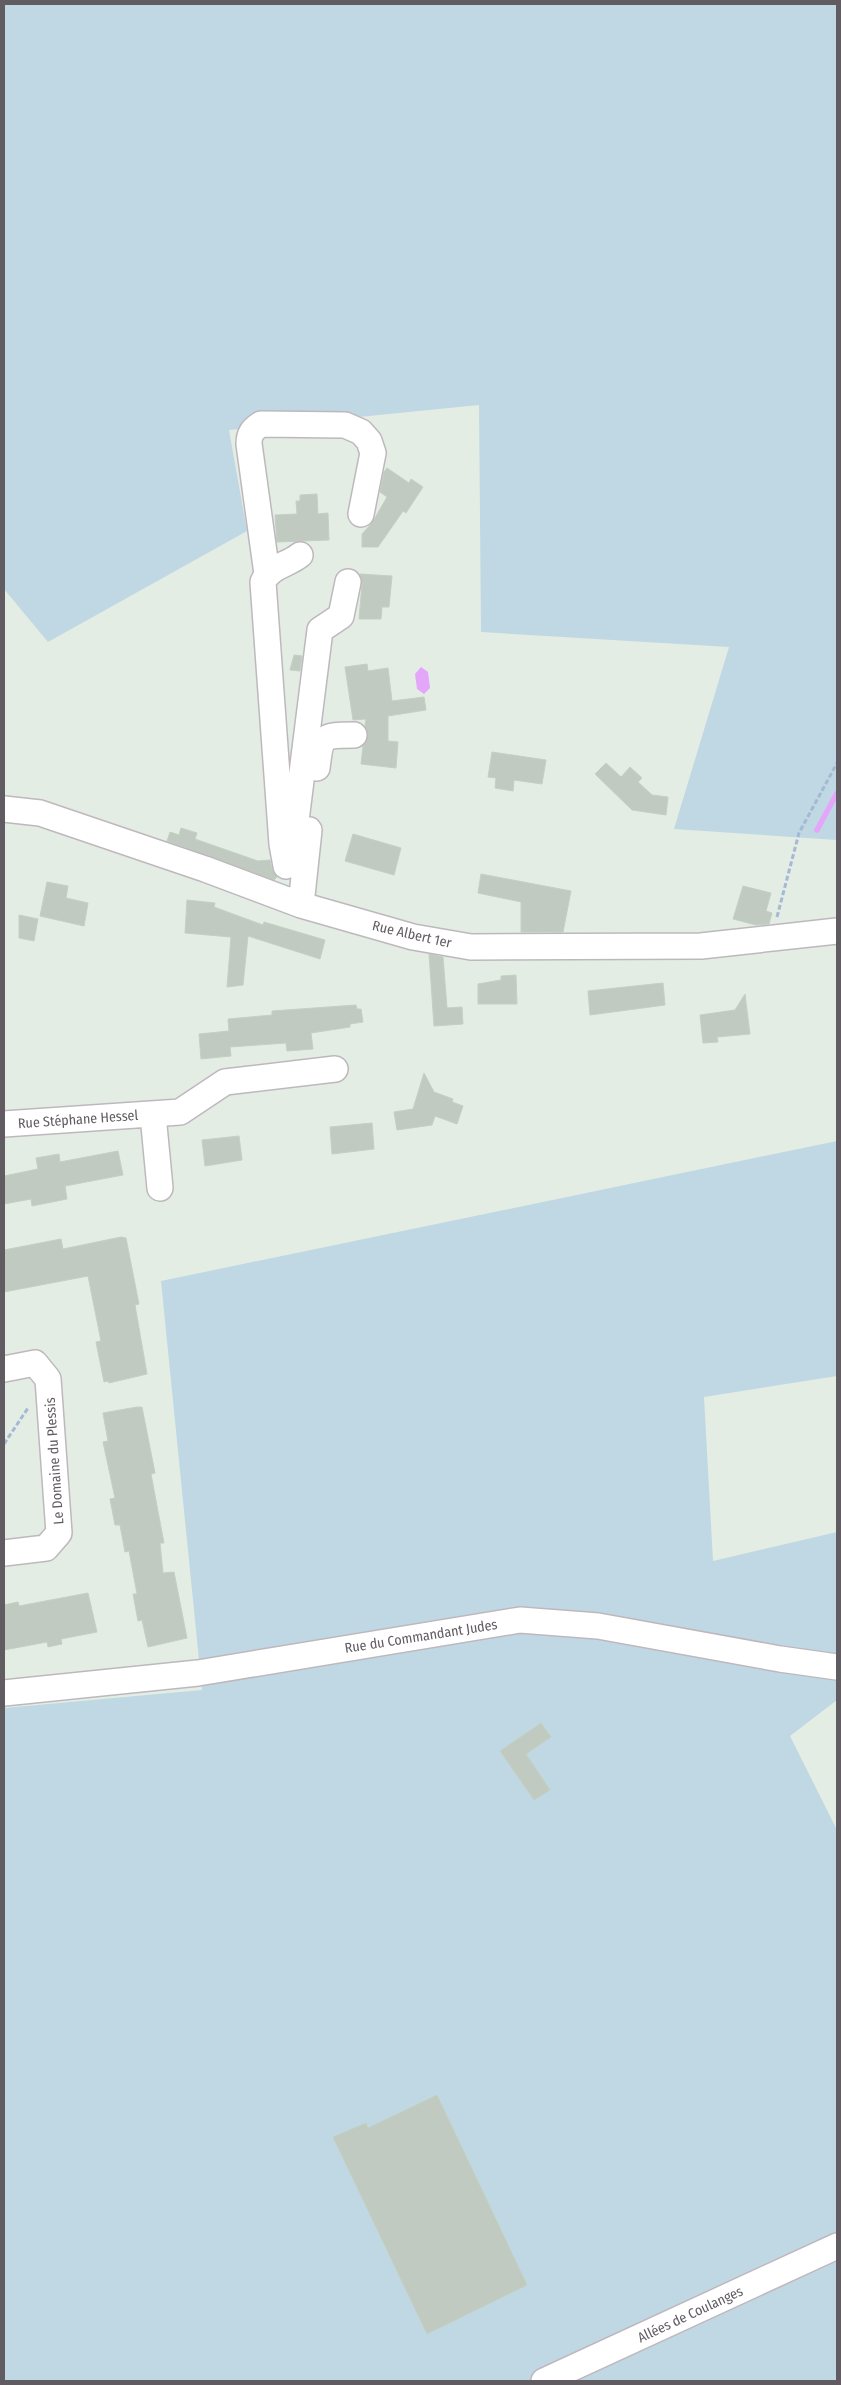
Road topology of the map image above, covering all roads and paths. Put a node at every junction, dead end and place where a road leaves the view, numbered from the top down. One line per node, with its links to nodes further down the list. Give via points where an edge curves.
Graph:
1 (361, 514): 3 (street, via 372,453 369,441 361,432 345,425 261,424 249,435 248,444)
2 (300, 555): 3 (street)
3 (266, 574): 8 (street, via 263,582)
4 (348, 582): 8 (street, via 340,616 320,630 294,848)
5 (354, 735): 9 (street, via 331,735 320,742)
6 (837, 763): 11 (path, via 799,833)
7 (4, 809): 9 (street, Rue Albert 1er, via 40,813)
8 (286, 866): 9 (street)
9 (291, 902): 11 (street, Rue Albert 1er, via 413,937 471,947 701,946)
10 (837, 931): 11 (street, Rue Albert 1er)
11 (772, 940)
12 (335, 1069): 13 (street, Rue Stéphane Hessel, via 226,1082 180,1112)
13 (153, 1115): 14 (street, Rue Stéphane Hessel); 15 (street, Rue Stéphane Hessel)
14 (4, 1124)
15 (160, 1188)
16 (4, 1369): 17 (street, Le Domaine du Plessis, via 35,1363)
17 (48, 1379): 18 (path); 19 (street, Le Domaine du Plessis, via 59,1534 46,1548)
18 (4, 1444)
19 (4, 1553)
20 (837, 1667): 21 (street, Rue du Commandant Judes, via 780,1660 598,1626 520,1620 198,1673)
21 (4, 1694)
22 (837, 2246): 23 (street, Allées de Coulanges)
23 (544, 2381)

